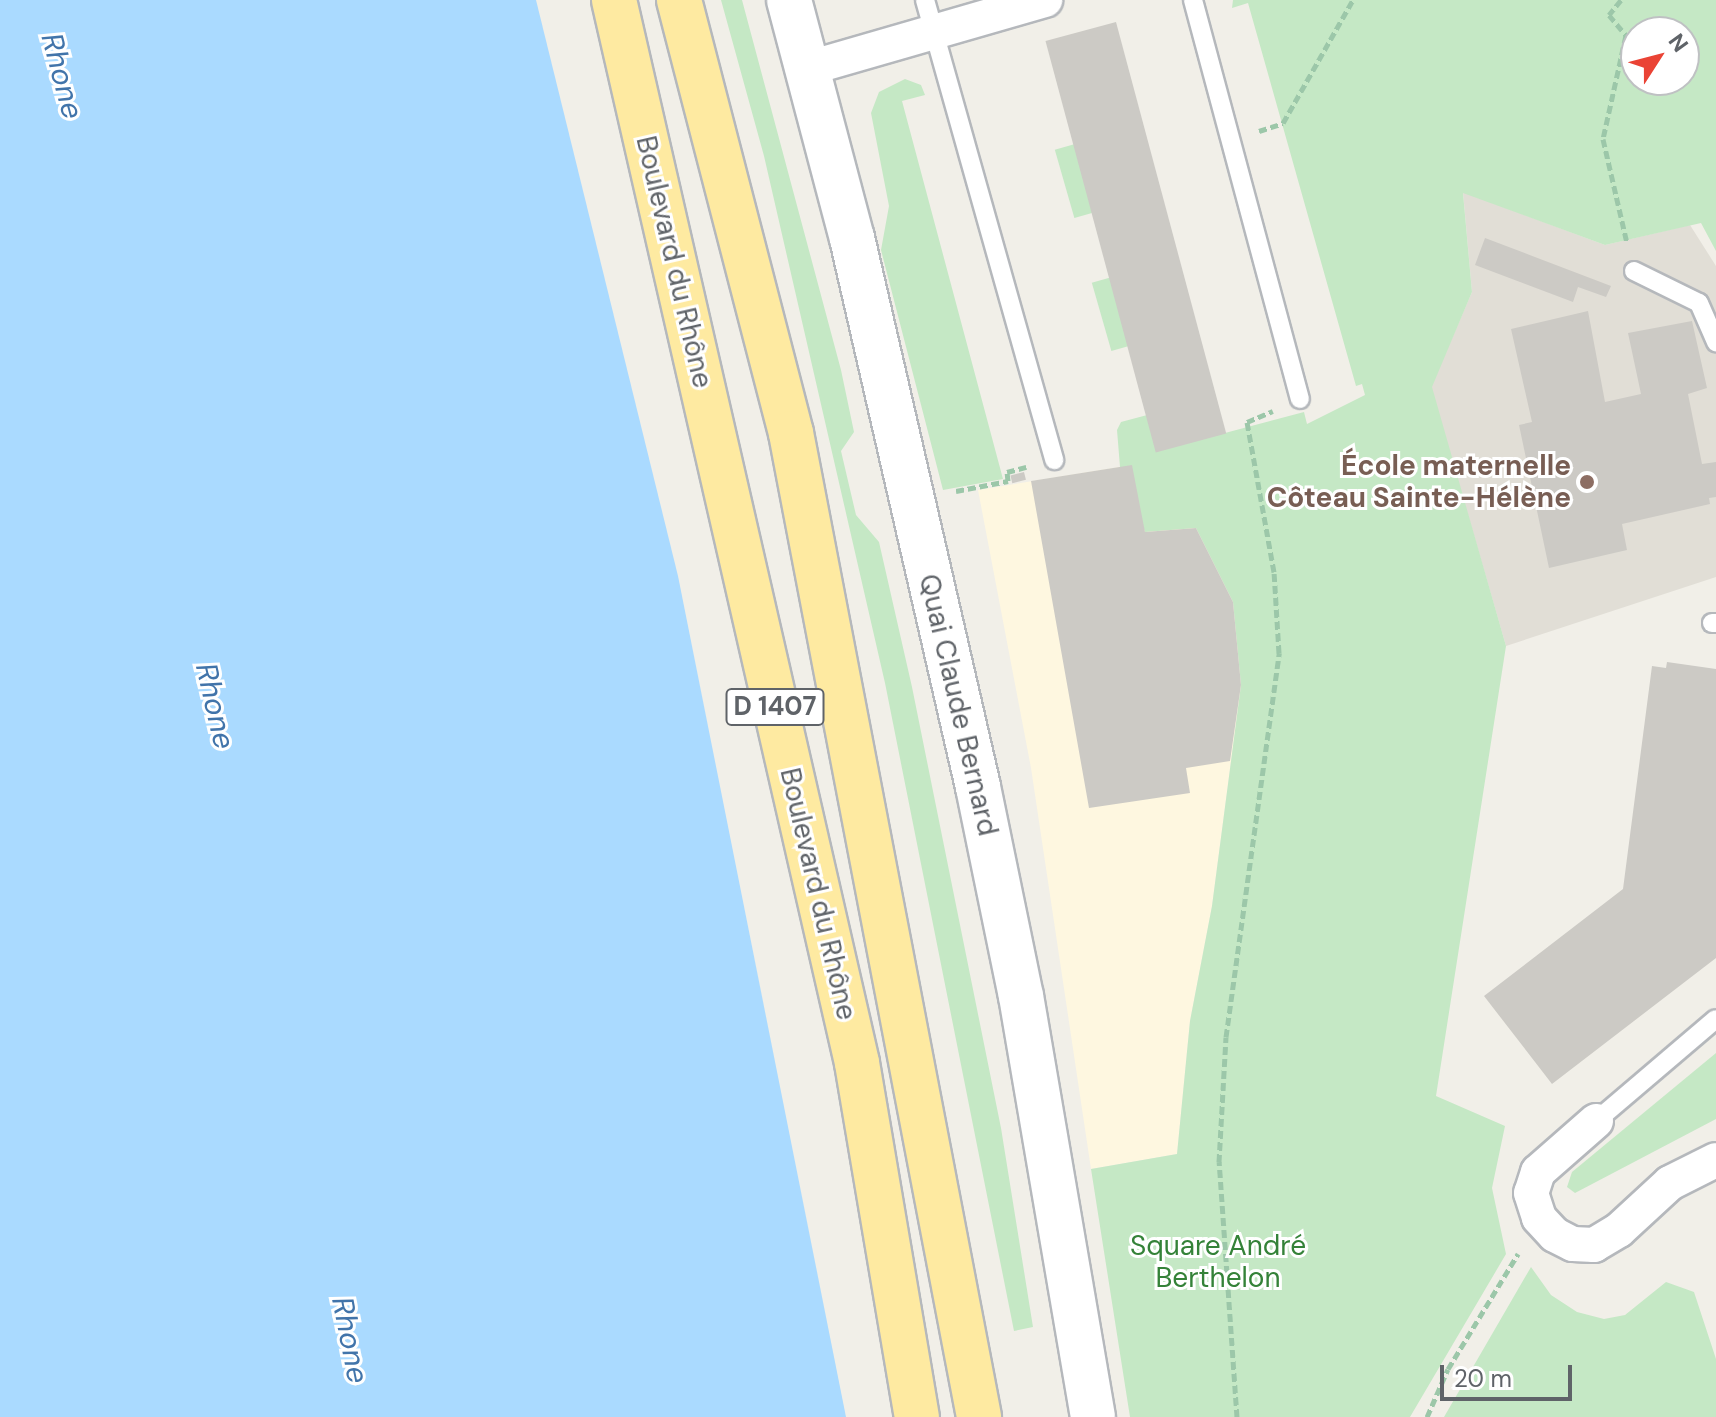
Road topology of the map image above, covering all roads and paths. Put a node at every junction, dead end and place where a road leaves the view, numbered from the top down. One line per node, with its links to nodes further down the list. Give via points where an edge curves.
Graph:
1 (614, 0): 21 (highway, Boulevard du Rhône / D 1407, via 857,1063)
2 (679, 0): 22 (highway, Boulevard du Rhône / D 1407, via 791,433)
3 (789, 0): 9 (main road, Quai Claude Bernard)
4 (1193, 0): 14 (lane)
5 (1353, 0): 10 (path)
6 (1621, 0): 11 (path, via 1609,15 1626,35 1603,139)
7 (1039, 1): 8 (street)
8 (929, 16): 9 (street); 15 (lane)
9 (809, 68): 16 (main road, Quai Claude Bernard)
10 (1283, 123)
11 (1626, 240)
12 (1634, 271): 13 (lane, via 1699,303)
13 (1716, 342)
14 (1300, 399): 24 (path, via 1247,422 1274,572 1279,653 1222,1075 1219,1162)
15 (1054, 460): 16 (path, via 1007,472 1008,481)
16 (912, 500): 23 (main road, Quai Claude Bernard, via 1021,996)
17 (1716, 1019): 18 (lane)
18 (1596, 1121): 20 (street, via 1538,1172 1531,1193)
19 (1716, 1160): 20 (street, via 1670,1183 1619,1230 1594,1245 1573,1244)
20 (1539, 1218): 25 (path, via 1474,1323)
21 (917, 1417)
22 (979, 1417)
23 (1093, 1417)
24 (1237, 1417)
25 (1427, 1417)

